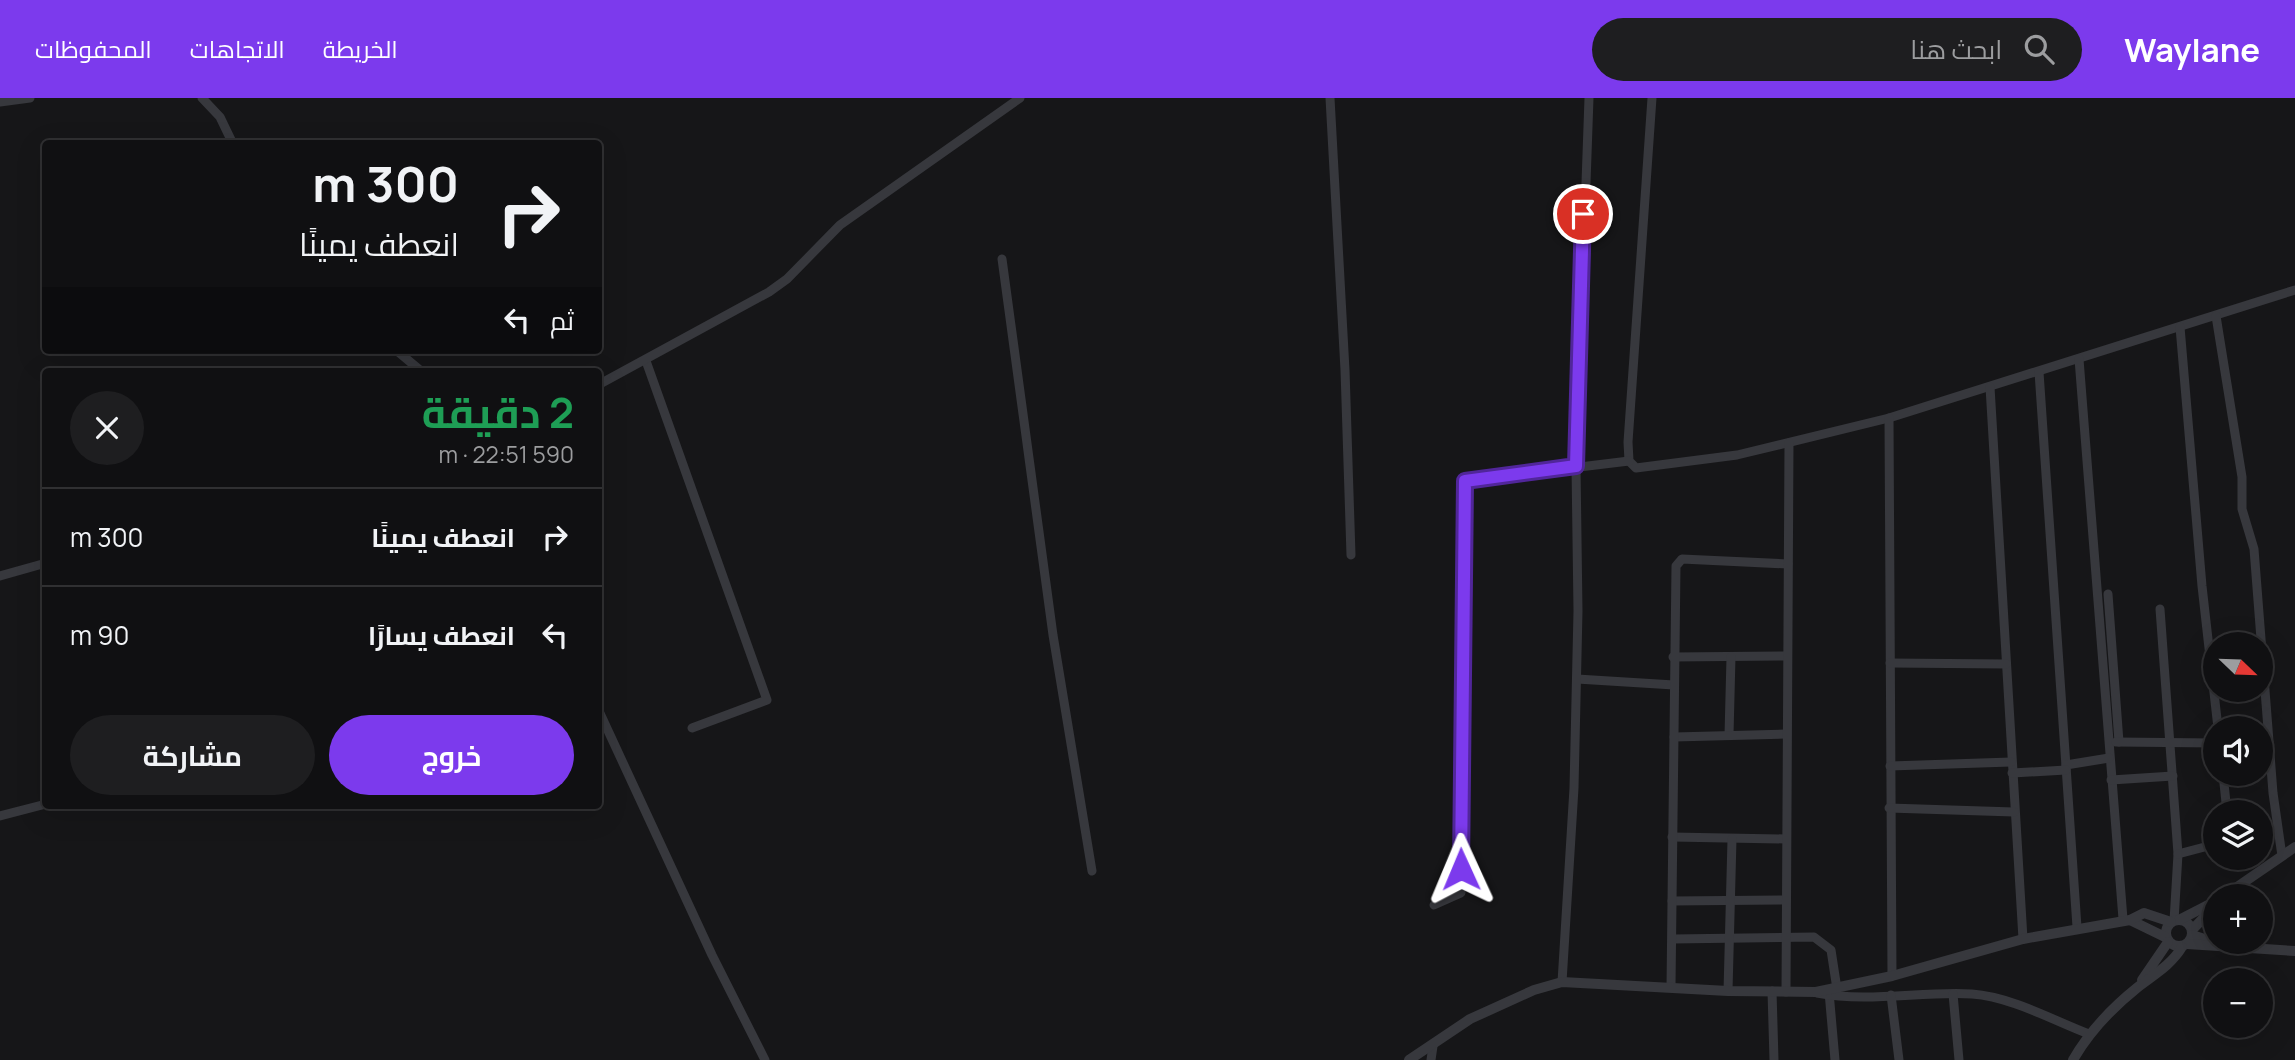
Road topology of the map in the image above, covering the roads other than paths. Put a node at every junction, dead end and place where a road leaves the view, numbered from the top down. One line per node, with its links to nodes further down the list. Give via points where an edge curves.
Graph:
1 (30, 98): 7 (street)
2 (202, 98): 8 (street, via 220,117)
3 (1020, 98): 15 (street, via 849,218 779,285)
4 (1331, 98): 24 (street)
5 (1589, 98): 23 (street)
6 (1652, 98): 22 (street)
7 (0, 102)
8 (231, 140)
9 (1002, 259): 64 (street)
10 (2295, 290): 11 (street)
11 (2217, 316): 12 (street); 63 (street, via 2242,477 2244,520 2254,549)
12 (2180, 327): 14 (street); 37 (street)
13 (401, 354): 16 (street)
14 (2079, 359): 17 (street); 44 (street)
15 (646, 361): 18 (street); 39 (street, via 767,700)
16 (417, 368)
17 (2039, 372): 19 (street); 50 (street)
18 (602, 383)
19 (1990, 387): 20 (street); 34 (street)
20 (1889, 418): 21 (street); 33 (street)
21 (1789, 443): 22 (street, via 1664,467 1639,469); 26 (street)
22 (1629, 461): 23 (street)
23 (1576, 466): 35 (street); 69 (street, via 1465,481 1461,893)
24 (1351, 555)
25 (42, 564): 27 (street)
26 (1788, 564): 30 (street); 31 (street, via 1678,561)
27 (0, 576)
28 (2108, 594): 45 (street)
29 (2160, 608): 43 (street)
30 (1787, 656): 32 (street); 40 (street)
31 (1674, 657): 32 (street); 36 (street)
32 (1731, 657): 41 (street)
33 (1890, 663): 34 (street); 48 (street)
34 (2006, 664): 49 (street)
35 (1577, 679): 36 (street); 83 (street)
36 (1674, 685): 42 (street)
37 (2217, 716)
38 (602, 718): 94 (street)
39 (692, 728)
40 (1786, 734): 41 (street); 59 (street)
41 (1730, 735): 42 (street)
42 (1674, 737): 57 (street)
43 (2170, 741): 45 (street); 46 (street); 51 (street)
44 (2107, 742): 45 (street); 47 (street)
45 (2119, 742)
46 (2203, 742)
47 (2109, 758): 50 (street); 52 (street)
48 (1890, 766): 49 (street); 54 (street)
49 (2012, 767): 50 (street); 55 (street)
50 (2066, 767): 74 (street)
51 (2173, 776): 52 (street); 62 (street)
52 (2111, 780): 71 (street)
53 (42, 805): 56 (street)
54 (1889, 808): 55 (street); 82 (street)
55 (2014, 812): 78 (street)
56 (0, 816)
57 (1672, 837): 58 (street); 68 (street)
58 (1732, 839): 59 (street); 66 (street)
59 (1786, 839): 67 (street)
60 (2203, 847): 62 (street)
61 (2295, 847): 63 (street)
62 (2178, 854): 73 (street)
63 (2282, 856): 65 (street)
64 (1092, 872)
65 (2241, 884)
66 (1730, 900): 67 (street); 68 (street); 76 (street)
67 (1786, 900): 77 (street)
68 (1672, 901): 75 (street)
69 (1434, 905)
70 (2203, 909): 73 (street)
71 (2126, 920): 73 (street, via 2144,913); 74 (street); 79 (street)
72 (2203, 920): 80 (street)
73 (2174, 921): 79 (street); 80 (street, via 2189,925)
74 (2077, 927): 78 (street)
75 (1673, 939): 76 (street); 84 (street)
76 (1729, 939): 77 (street); 88 (street)
77 (1786, 939): 87 (street, via 1814,937 1832,950); 89 (street)
78 (2023, 939): 82 (street)
79 (2166, 939): 80 (street); 85 (street)
80 (2188, 939): 81 (street); 85 (street, via 2173,961)
81 (2295, 951)
82 (1892, 976): 87 (street)
83 (1562, 982): 84 (street); 93 (street, via 1470,1019)
84 (1671, 987): 88 (street)
85 (2136, 988): 92 (street)
86 (1772, 991): 88 (street); 89 (street); 97 (street)
87 (1832, 991): 89 (street); 91 (street); 98 (street)
88 (1728, 992)
89 (1786, 992)
90 (1953, 994): 91 (street); 92 (street, via 1988,996); 100 (street)
91 (1891, 995): 99 (street)
92 (2089, 1034): 101 (street)
93 (1433, 1046): 95 (street); 96 (street)
94 (765, 1060)
95 (1409, 1060)
96 (1431, 1060)
97 (1774, 1060)
98 (1835, 1060)
99 (1899, 1060)
100 (1959, 1060)
101 (2073, 1060)

